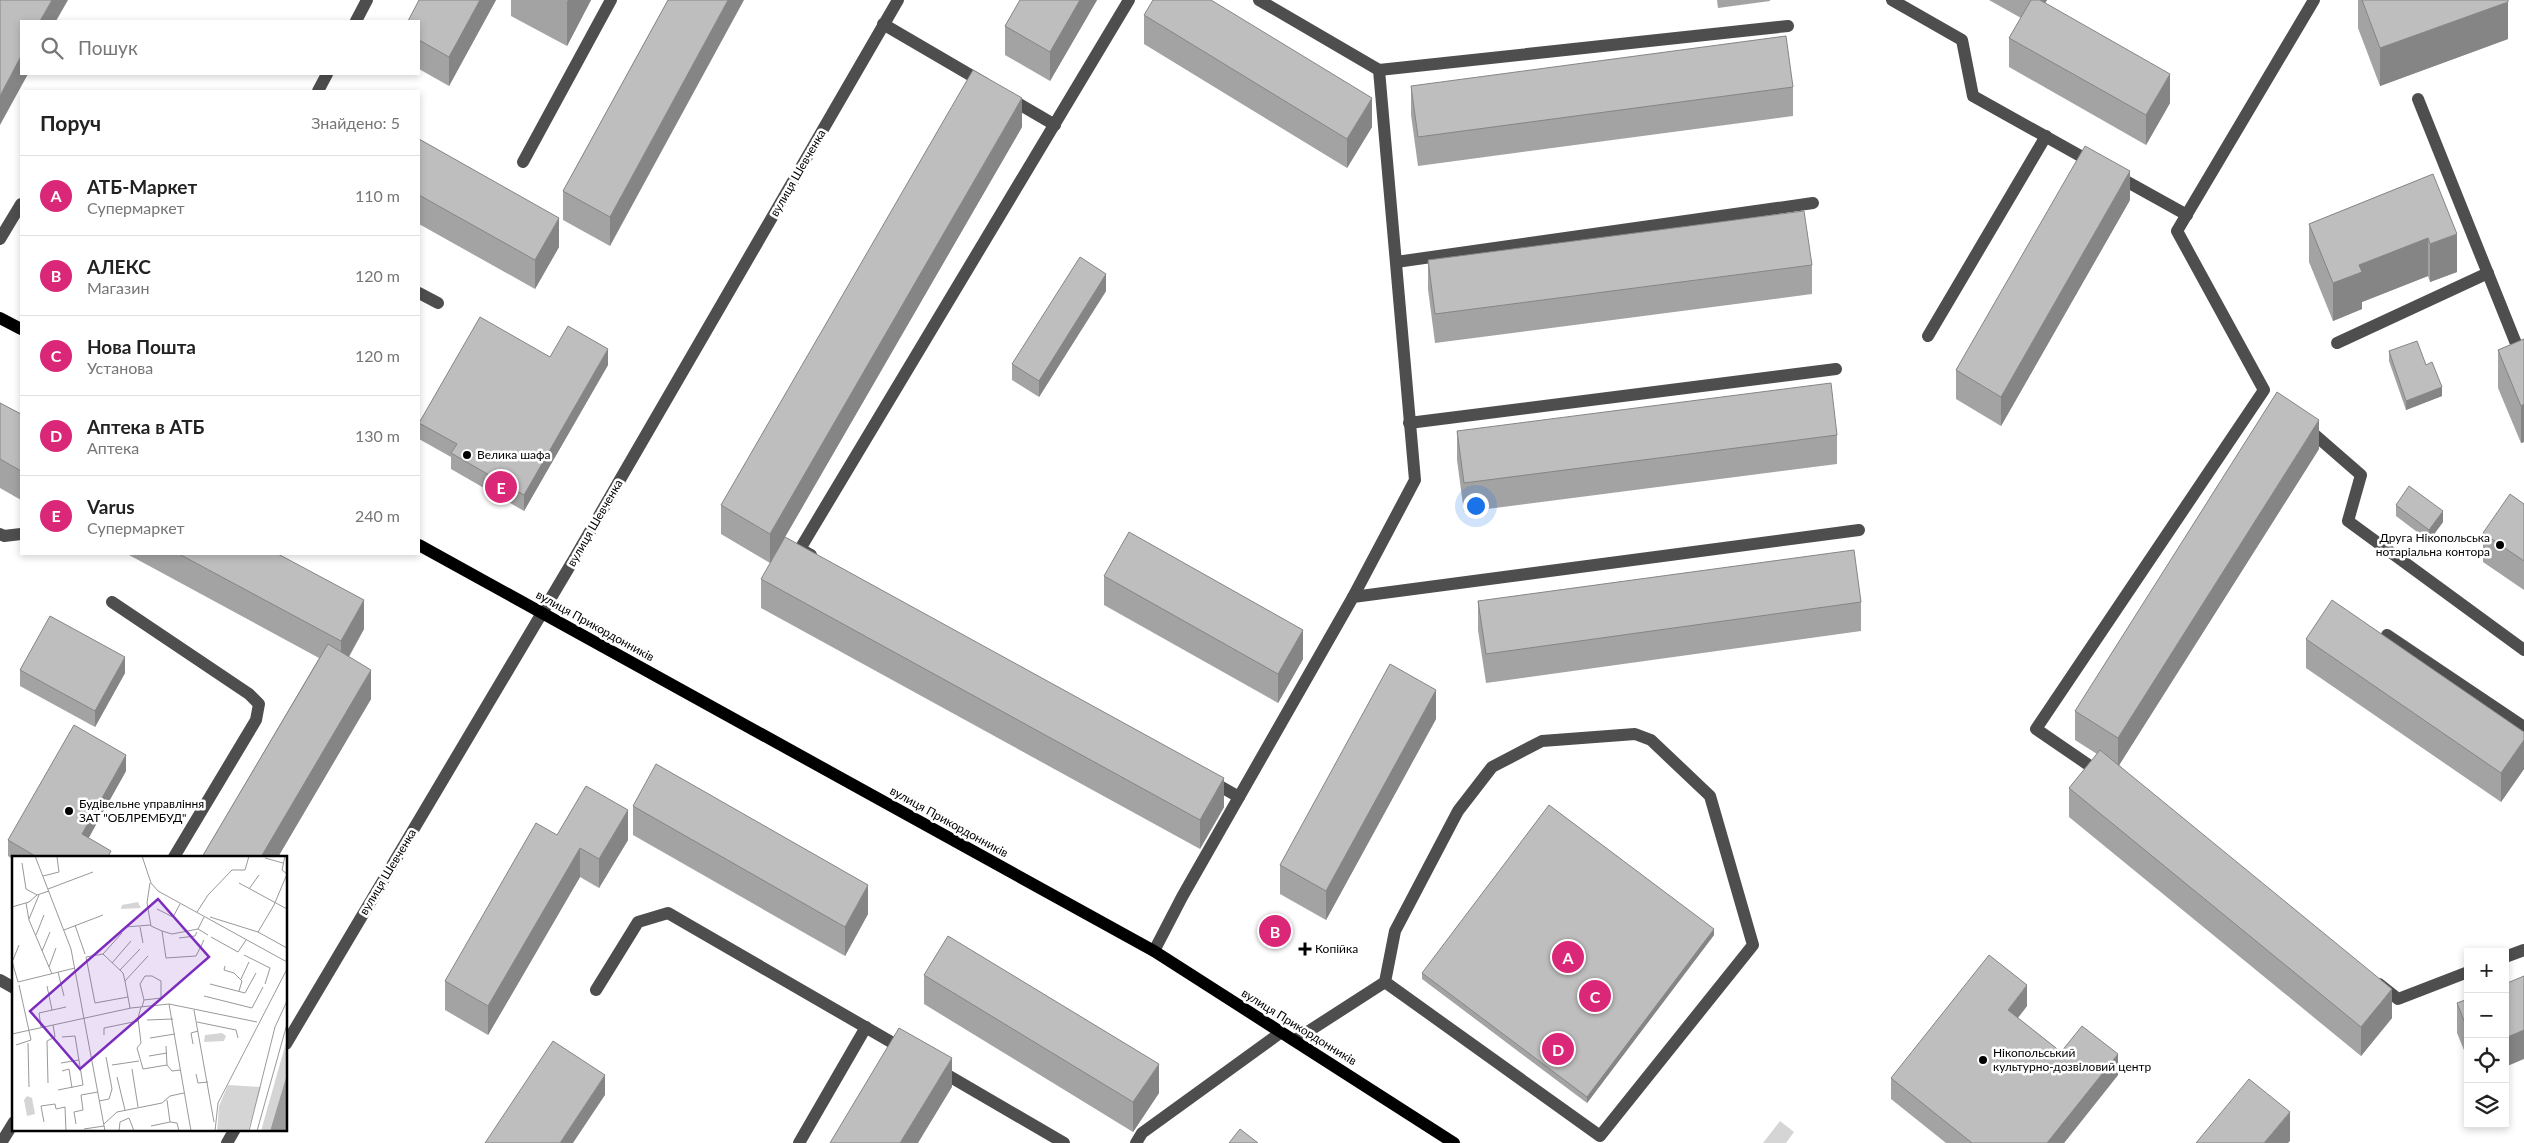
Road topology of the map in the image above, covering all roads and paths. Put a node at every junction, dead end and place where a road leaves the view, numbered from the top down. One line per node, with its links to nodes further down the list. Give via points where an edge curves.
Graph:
1 (368, 0): 8 (street)
2 (611, 0): 17 (street)
3 (898, 0): 9 (street, вулиця Шевченка)
4 (1129, 0): 15 (street)
5 (1259, 0): 11 (street)
6 (1892, 0): 16 (street, via 1962,40 1973,96)
7 (2314, 0): 20 (street)
8 (357, 20)
9 (884, 24): 15 (street); 41 (street, вулиця Шевченка)
10 (1788, 26): 11 (street)
11 (1379, 70): 22 (street)
12 (326, 75): 13 (street)
13 (319, 90)
14 (2418, 99): 23 (street)
15 (1055, 125): 38 (street, via 800,549)
16 (2046, 136): 20 (street); 28 (street)
17 (523, 162)
18 (1813, 203): 22 (street)
19 (20, 206): 21 (street)
20 (2186, 215): 46 (street, via 2177,231 2268,393 2036,729 2090,766)
21 (0, 239)
22 (1396, 262): 33 (street)
23 (2488, 273): 29 (street); 30 (street, via 2519,351)
24 (420, 293): 25 (street)
25 (438, 303)
26 (0, 318): 27 (main road)
27 (20, 329)
28 (1928, 336)
29 (2337, 343)
30 (2524, 349)
31 (1836, 369): 33 (street)
32 (2294, 416): 43 (street, via 2361,475 2348,521)
33 (1409, 423): 39 (street, via 1415,480)
34 (1859, 530): 39 (street)
35 (0, 534): 36 (street)
36 (20, 534)
37 (420, 546): 41 (main road, вулиця Прикордонників)
38 (826, 563)
39 (1353, 597): 47 (street)
40 (112, 602): 48 (street, via 249,694 259,704 256,720)
41 (542, 612): 50 (main road, вулиця Прикордонників); 61 (street, вулиця Шевченка)
42 (2387, 635): 44 (street)
43 (2524, 650)
44 (2524, 727)
45 (1196, 773): 47 (street)
46 (2112, 773)
47 (1239, 797): 50 (street)
48 (175, 856)
49 (2524, 950): 51 (street)
50 (1154, 951): 59 (main road, вулиця Прикордонників)
51 (2509, 956)
52 (2367, 974): 53 (street, via 2398,999)
53 (2464, 974)
54 (0, 980): 56 (street)
55 (1384, 982): 55 (street, via 1600,1136 1753,944 1710,796 1651,740 1635,734 1542,741 1492,767 1458,811 1395,931); 60 (street)
56 (12, 987)
57 (596, 990): 58 (street, via 638,922 668,913)
58 (866, 1027): 66 (street); 67 (street)
59 (1280, 1032): 60 (main road, вулиця Прикордонників); 68 (street, via 1142,1133)
60 (1295, 1040): 69 (main road, вулиця Прикордонників)
61 (288, 1041)
62 (12, 1125): 64 (street)
63 (235, 1130): 65 (street)
64 (1, 1143)
65 (227, 1143)
66 (799, 1143)
67 (1064, 1143)
68 (1136, 1143)
69 (1454, 1143)

